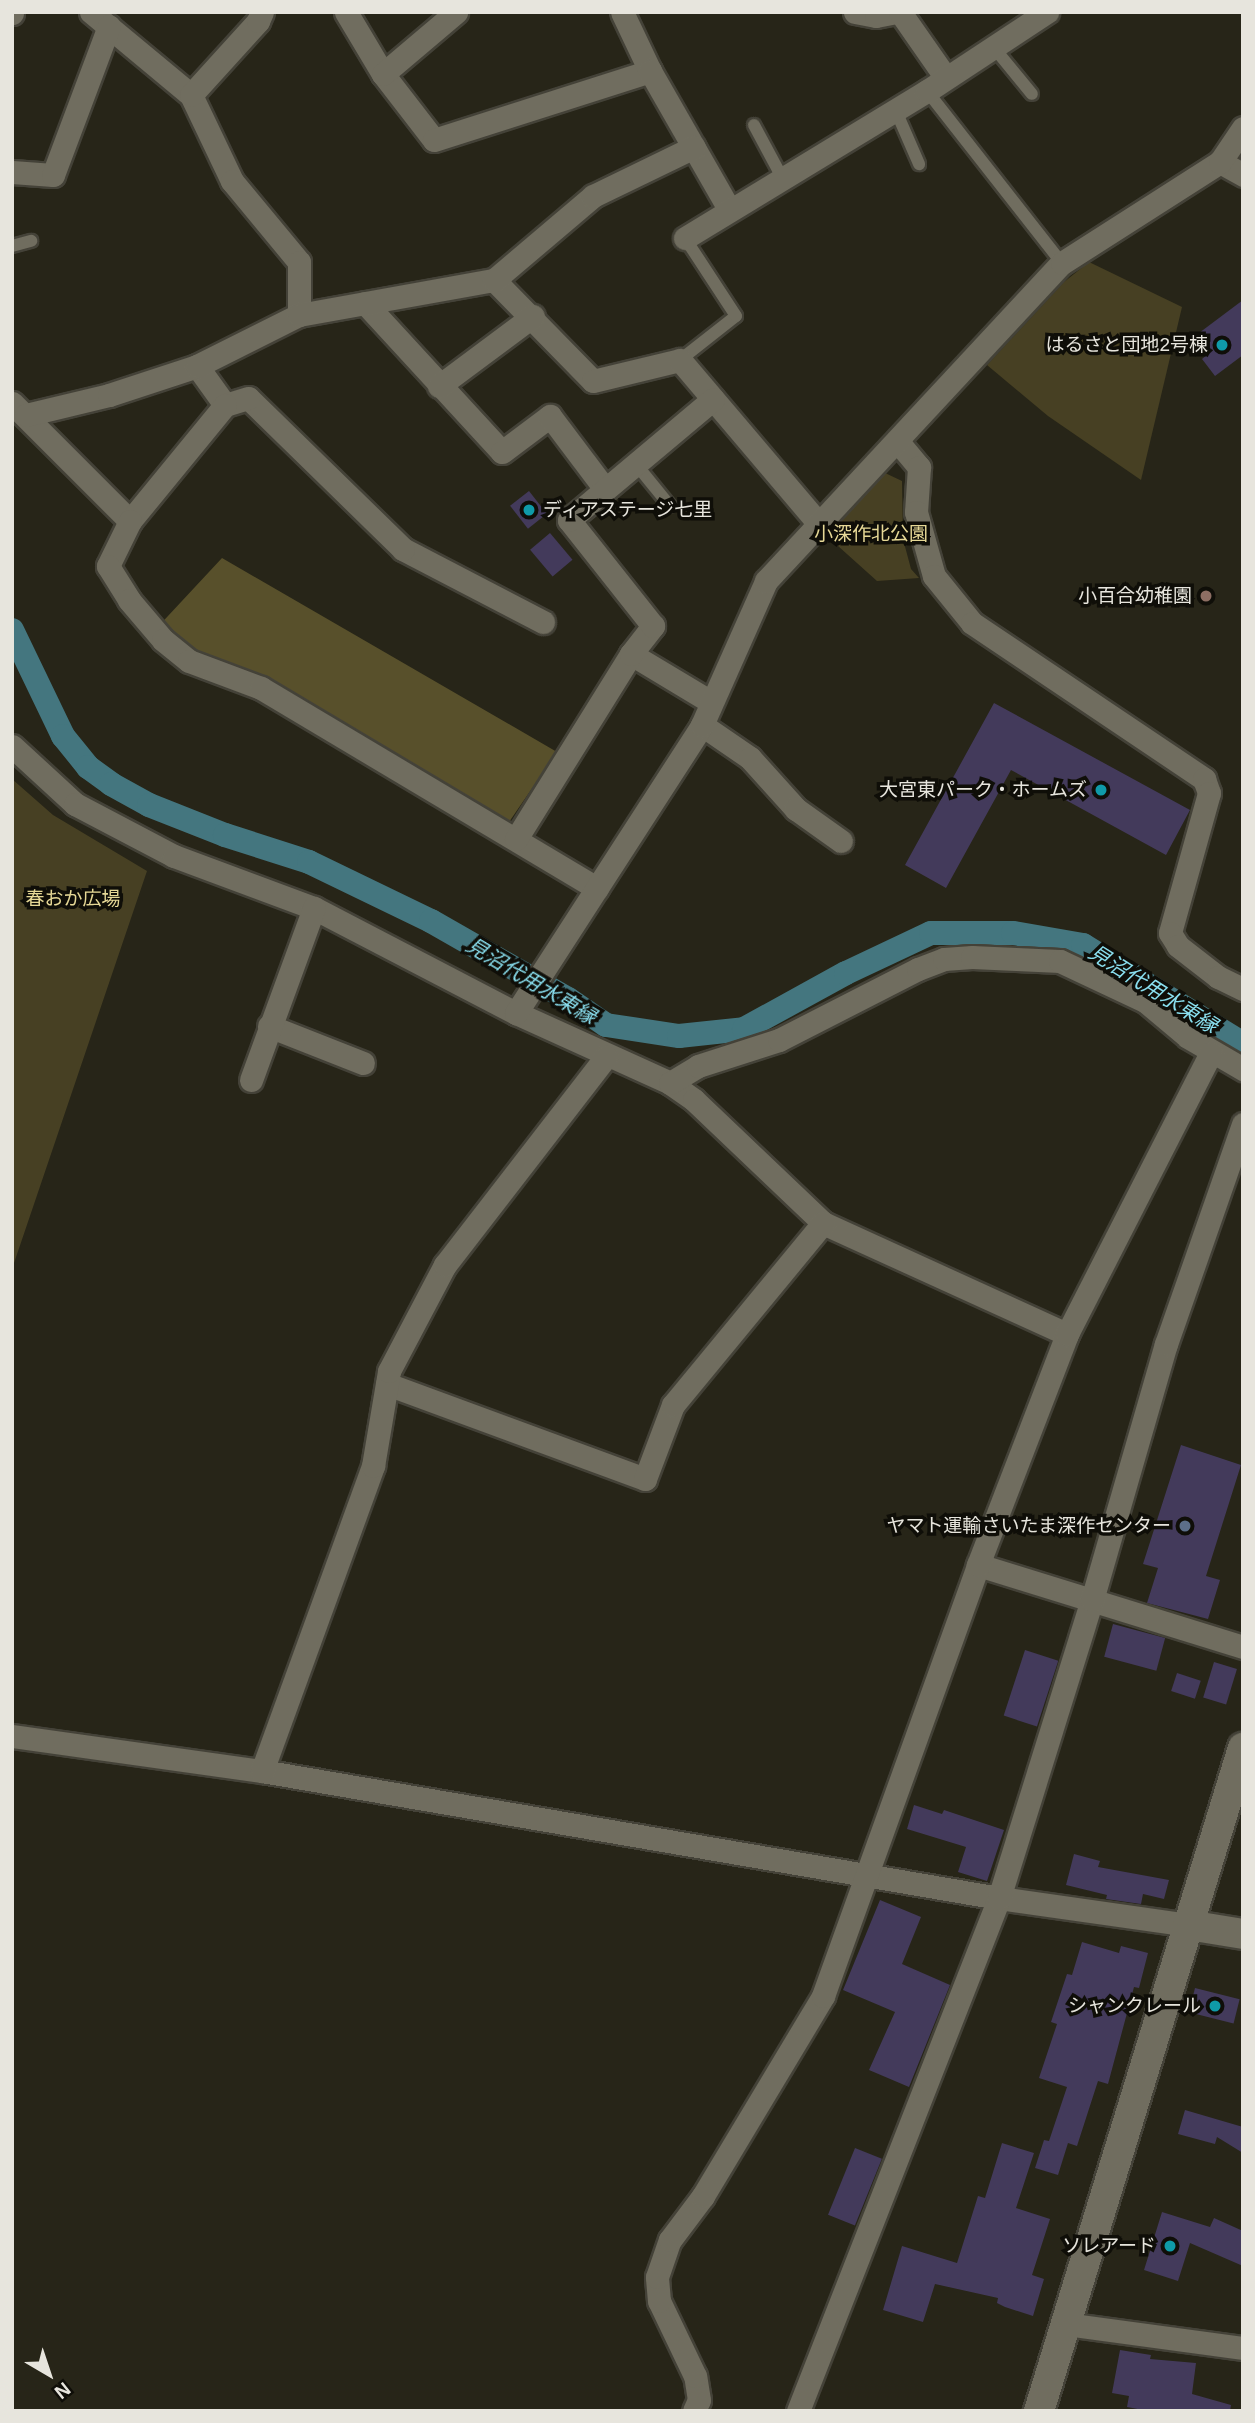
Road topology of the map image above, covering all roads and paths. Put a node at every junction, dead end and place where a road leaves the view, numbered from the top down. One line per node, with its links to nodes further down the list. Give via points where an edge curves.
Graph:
1 (261, 12): 14 (street, via 258,21)
2 (346, 12): 11 (street)
3 (456, 12): 11 (street)
4 (622, 12): 10 (street)
5 (855, 12): 6 (street, via 876,16)
6 (899, 12): 12 (street)
7 (1047, 12): 9 (street)
8 (100, 19): 14 (street); 21 (street, via 53,175)
9 (995, 48): 12 (street); 13 (lane)
10 (650, 71): 11 (street, via 434,140); 18 (street)
11 (383, 74)
12 (937, 85): 15 (street); 28 (lane)
13 (1032, 94)
14 (191, 95): 31 (street, via 232,181 299,262)
15 (896, 111): 20 (lane); 23 (street)
16 (754, 125): 23 (lane)
17 (1243, 128): 19 (street)
18 (694, 147): 24 (street); 29 (street, via 593,196)
19 (1220, 162): 22 (street); 28 (street)
20 (919, 164)
21 (12, 172)
22 (1243, 175)
23 (783, 178): 24 (street)
24 (729, 209): 25 (street)
25 (685, 238): 33 (lane, via 736,316)
26 (32, 241): 27 (lane)
27 (12, 246)
28 (1062, 263): 39 (street)
29 (494, 280): 30 (street); 32 (street)
30 (365, 303): 31 (street); 35 (street)
31 (299, 315): 34 (street)
32 (533, 316): 33 (street, via 593,381); 35 (street)
33 (680, 360): 36 (street)
34 (197, 366): 37 (street); 38 (street, via 109,395)
35 (439, 386): 41 (street, via 502,452 550,416)
36 (713, 399): 40 (street); 44 (street)
37 (225, 405): 43 (street); 45 (street, via 248,398 404,549)
38 (19, 409): 43 (street)
39 (898, 442): 44 (street); 54 (street, via 919,467 916,512 934,576 972,623 1204,779 1209,793 1170,933 1178,946 1208,970)
40 (635, 463): 41 (street); 42 (lane)
41 (605, 489): 46 (street, via 569,520 653,625)
42 (670, 506)
43 (130, 521): 50 (street, via 108,566 163,640 189,661 261,688)
44 (818, 523): 47 (street, via 766,581)
45 (543, 622)
46 (631, 654): 47 (street); 50 (street)
47 (711, 702): 48 (street)
48 (702, 725): 51 (street, via 750,758 796,809); 52 (street)
49 (12, 746): 53 (street, via 75,804 174,856)
50 (516, 839): 52 (street)
51 (841, 841)
52 (597, 888): 55 (street)
53 (314, 908): 55 (street); 56 (street)
54 (1243, 989)
55 (520, 1006): 58 (street)
56 (269, 1026): 59 (street); 61 (street)
57 (1211, 1053): 60 (street); 62 (street, via 1145,1001 1060,961 972,957 944,959 918,969 779,1040 698,1066); 65 (street)
58 (606, 1056): 62 (street); 66 (street, via 445,1265 389,1371)
59 (363, 1063)
60 (1243, 1069)
61 (251, 1080)
62 (670, 1083): 64 (street, via 694,1100)
63 (1243, 1124): 68 (street, via 1166,1345)
64 (823, 1223): 65 (street); 66 (street, via 673,1405 645,1479)
65 (1067, 1334): 67 (street)
66 (387, 1384): 72 (street, via 373,1466)
67 (978, 1565): 68 (street); 73 (street)
68 (1091, 1600): 69 (street); 74 (street)
69 (1243, 1647)
70 (12, 1735): 72 (street)
71 (1243, 1748): 75 (street)
72 (262, 1771): 73 (street)
73 (869, 1874): 74 (street); 79 (street, via 823,1996 703,2196 670,2240 657,2277 659,2301 695,2376 699,2400)
74 (999, 1898): 75 (street); 80 (street)
75 (1188, 1925): 76 (street); 77 (street)
76 (1243, 1934)
77 (1065, 2324): 78 (street); 81 (street)
78 (1243, 2348)
79 (694, 2411)
80 (798, 2411)
81 (1038, 2411)

